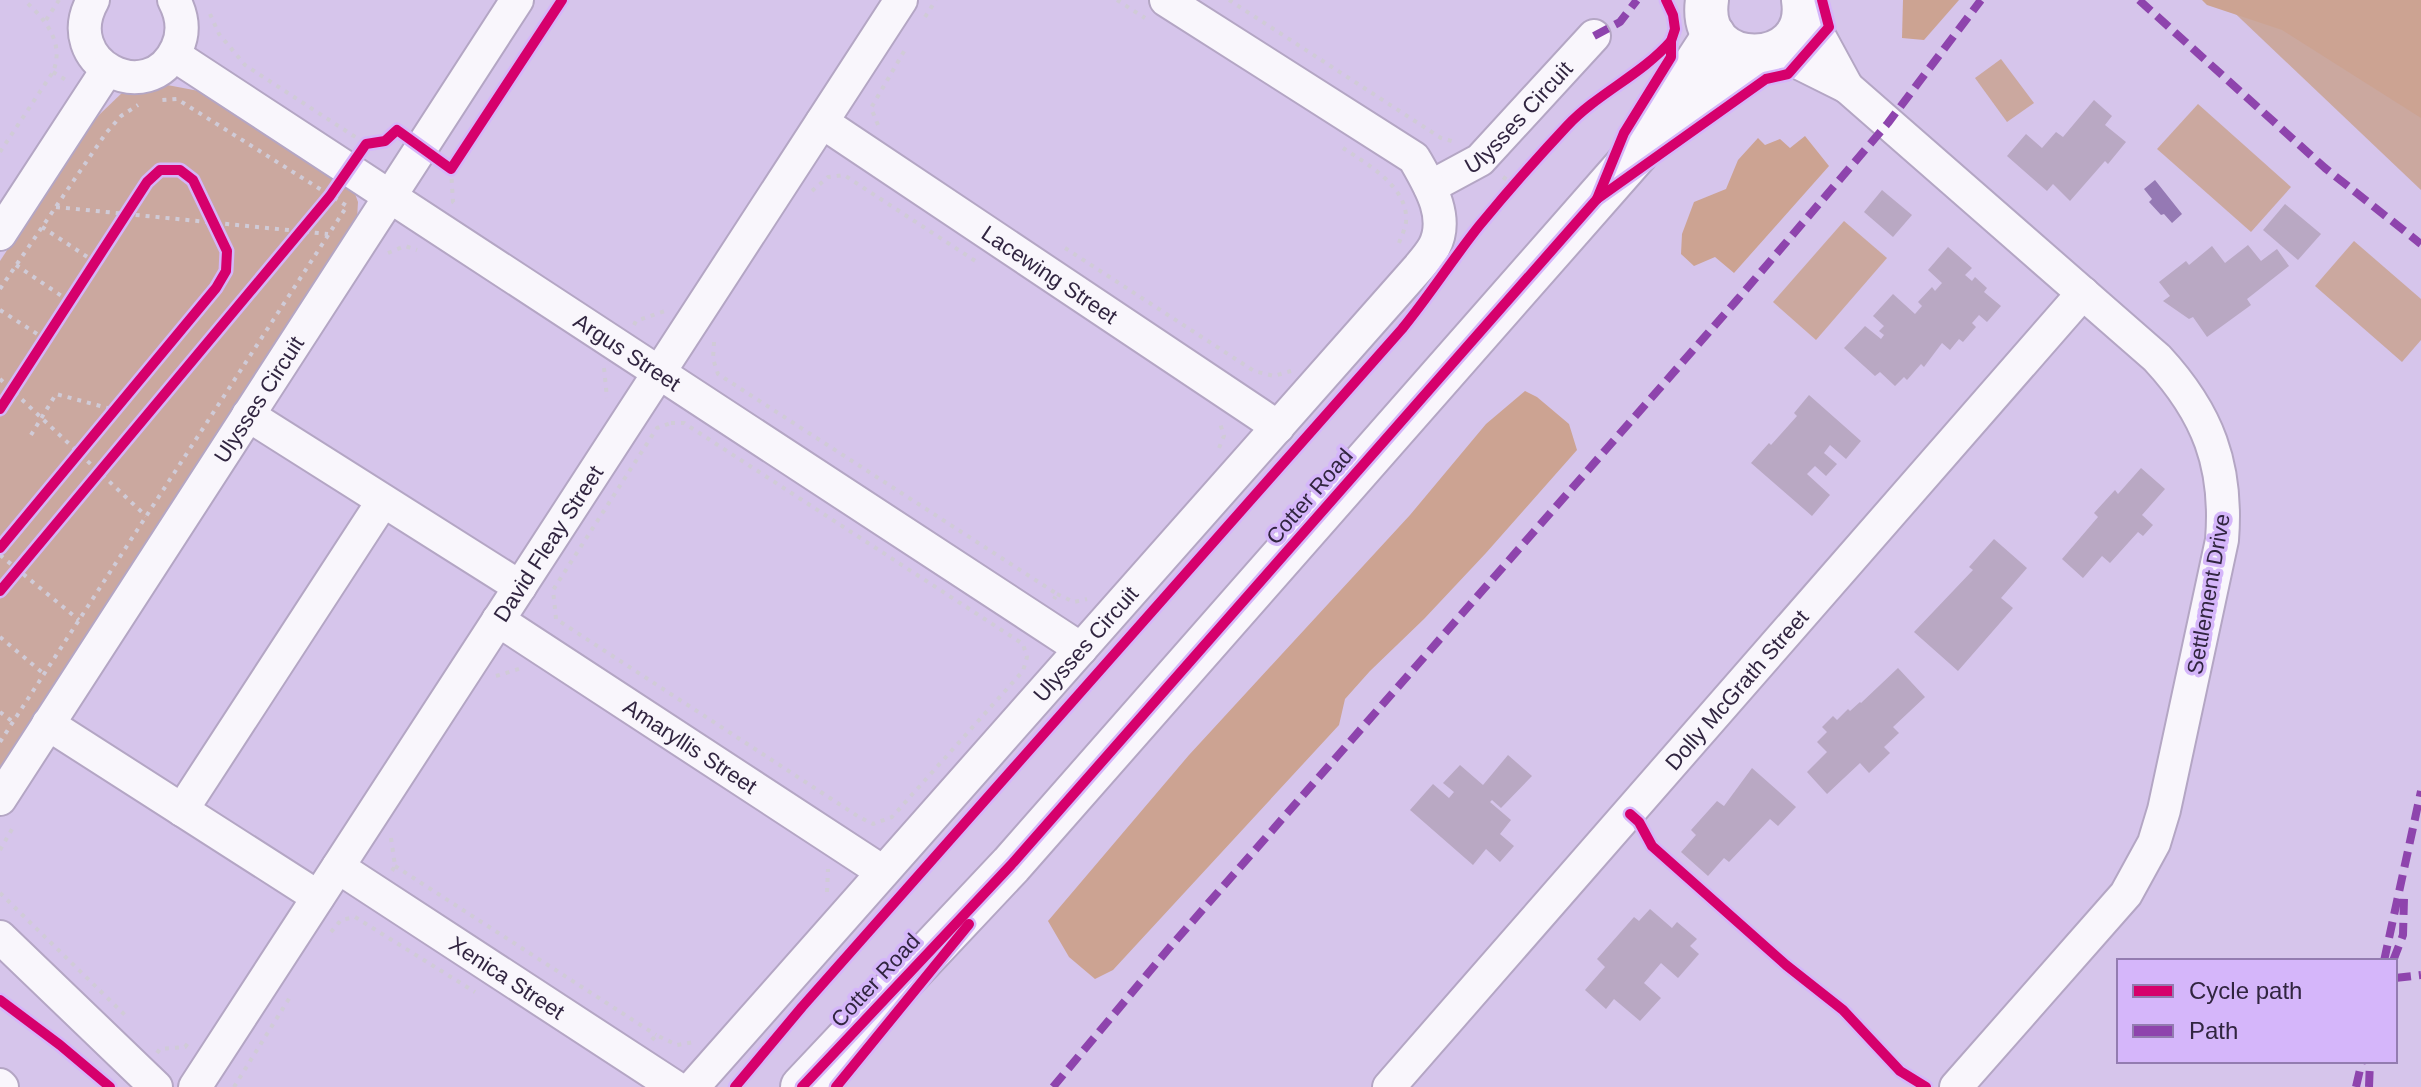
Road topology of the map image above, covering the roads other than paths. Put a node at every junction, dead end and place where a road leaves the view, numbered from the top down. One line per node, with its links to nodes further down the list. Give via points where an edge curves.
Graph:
1 (174, 0): 10 (street, via 183,26)
2 (517, 0): 16 (street, Ulysses Circuit)
3 (901, 0): 13 (street, David Fleay Street)
4 (91, 1): 11 (street, via 85,16 87,47)
5 (1804, 4): 9 (main road, Cotter Road, via 1797,34); 12 (street, Settlement Drive)
6 (1706, 11): 9 (main road, via 1724,46 1737,54); 14 (main road, Cotter Road)
7 (1161, 13): 15 (street, Ulysses Circuit, via 1414,158)
8 (1594, 36): 15 (street, Ulysses Circuit, via 1480,160)
9 (1764, 54): 12 (street, Settlement Drive); 14 (main road, Cotter Road)
10 (174, 55): 11 (street, via 151,74 121,76); 16 (street, Argus Street, via 363,152)
11 (107, 70): 17 (street)
12 (1847, 87): 18 (street, Settlement Drive)
13 (822, 122): 19 (street, David Fleay Street); 21 (street, Lacewing Street)
14 (1637, 153): 29 (main road, Cotter Road)
15 (1430, 187): 21 (street, Ulysses Circuit, via 1440,216 1435,245)
16 (390, 197): 19 (street, Argus Street); 20 (street, Ulysses Circuit)
17 (14, 219)
18 (2083, 293): 40 (street, Dolly McGrath Street); 41 (street, Settlement Drive, via 2157,358 2198,411 2222,481 2222,540 2164,810 2140,873)
19 (658, 373): 23 (street, David Fleay Street); 25 (street, Argus Street, via 1030,632)
20 (248, 415): 22 (street); 26 (street, Ulysses Circuit)
21 (1278, 427): 25 (street, Ulysses Circuit)
22 (383, 501): 23 (street); 28 (street)
23 (520, 587): 24 (street, David Fleay Street)
24 (498, 620): 30 (street, David Fleay Street); 31 (street, Amaryllis Street)
25 (1081, 649): 31 (street, Ulysses Circuit)
26 (48, 724): 27 (street, Ulysses Circuit); 28 (street)
27 (0, 799)
28 (182, 810): 32 (street)
29 (1011, 865): 38 (main road, Cotter Road); 39 (main road, Cotter Road, via 954,946)
30 (338, 867): 32 (street, David Fleay Street); 36 (street, Xenica Street)
31 (883, 872): 37 (street, Ulysses Circuit)
32 (318, 897): 35 (street, David Fleay Street)
33 (0, 937): 34 (street)
34 (156, 1087)
35 (195, 1087)
36 (675, 1087)
37 (693, 1087)
38 (802, 1087)
39 (836, 1087)
40 (1389, 1087)
41 (1956, 1087)

